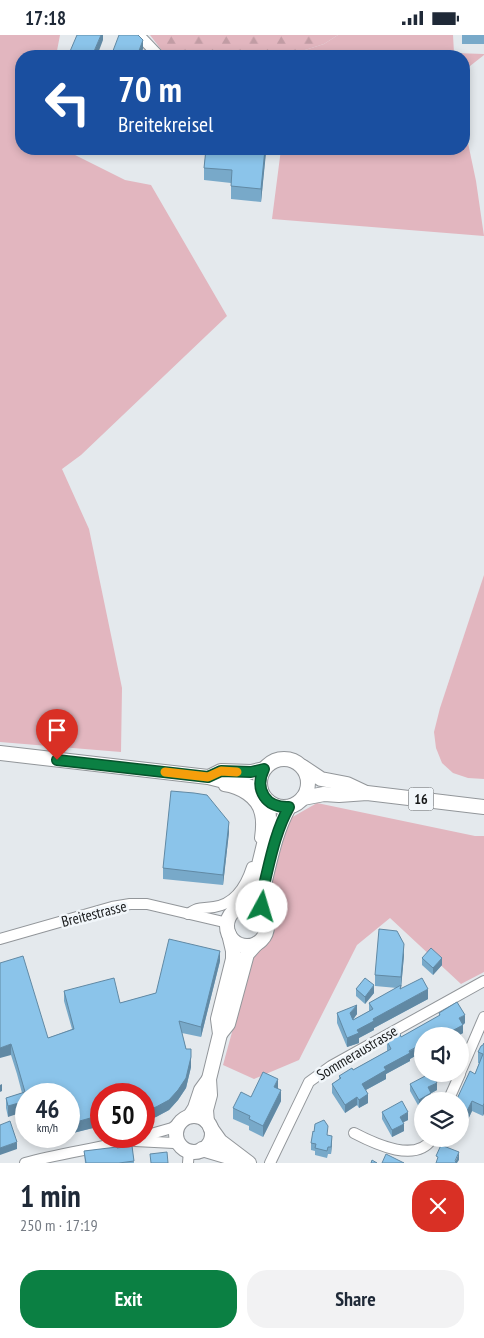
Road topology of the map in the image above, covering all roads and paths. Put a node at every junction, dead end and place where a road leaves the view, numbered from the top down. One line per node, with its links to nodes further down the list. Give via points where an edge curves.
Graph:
1 (139, 35): 2 (street)
2 (153, 50)
3 (0, 753): 6 (main road)
4 (303, 767): 5 (main road, via 283,758); 7 (main road, 16, via 321,779 347,784); 9 (main road, via 309,782)
5 (264, 769): 6 (main road, via 221,771); 8 (main road, via 260,783)
6 (208, 777): 8 (main road, via 240,783); 13 (street, Breitestrasse, via 252,799 261,815 260,837 243,889 231,901 197,908)
7 (367, 793): 9 (main road, 16); 11 (main road, 16)
8 (264, 796): 10 (main road, via 274,805); 12 (main road, via 269,819 266,836 251,894)
9 (303, 798): 10 (main road)
10 (289, 807): 14 (main road, via 277,834 263,889 262,907)
11 (484, 807)
12 (239, 908): 14 (main road, via 253,907); 15 (main road, via 229,917)
13 (188, 914): 15 (street, Breitestrasse); 16 (street, Breitestrasse, via 130,904)
14 (266, 918): 17 (main road, via 266,935)
15 (228, 929): 17 (main road, via 239,944); 20 (main road, via 233,959 218,1019)
16 (0, 939)
17 (256, 945): 20 (main road, via 247,954 228,1024)
18 (484, 981): 33 (street, Sommeraustrasse, via 310,1082)
19 (484, 1017): 21 (street)
20 (220, 1034): 22 (main road)
21 (469, 1052)
22 (209, 1079): 23 (main road, via 195,1108); 24 (main road, via 210,1095 206,1110)
23 (185, 1120): 24 (main road, via 199,1117); 25 (street); 30 (main road, via 176,1134)
24 (209, 1125): 30 (main road, via 209,1142); 32 (main road, via 220,1141)
25 (155, 1133)
26 (354, 1133): 28 (street, via 398,1156 414,1157)
27 (155, 1141): 30 (street, via 172,1142)
28 (428, 1147)
29 (90, 1148): 31 (street)
30 (190, 1152): 32 (main road)
31 (25, 1163)
32 (249, 1163)
33 (270, 1163)

